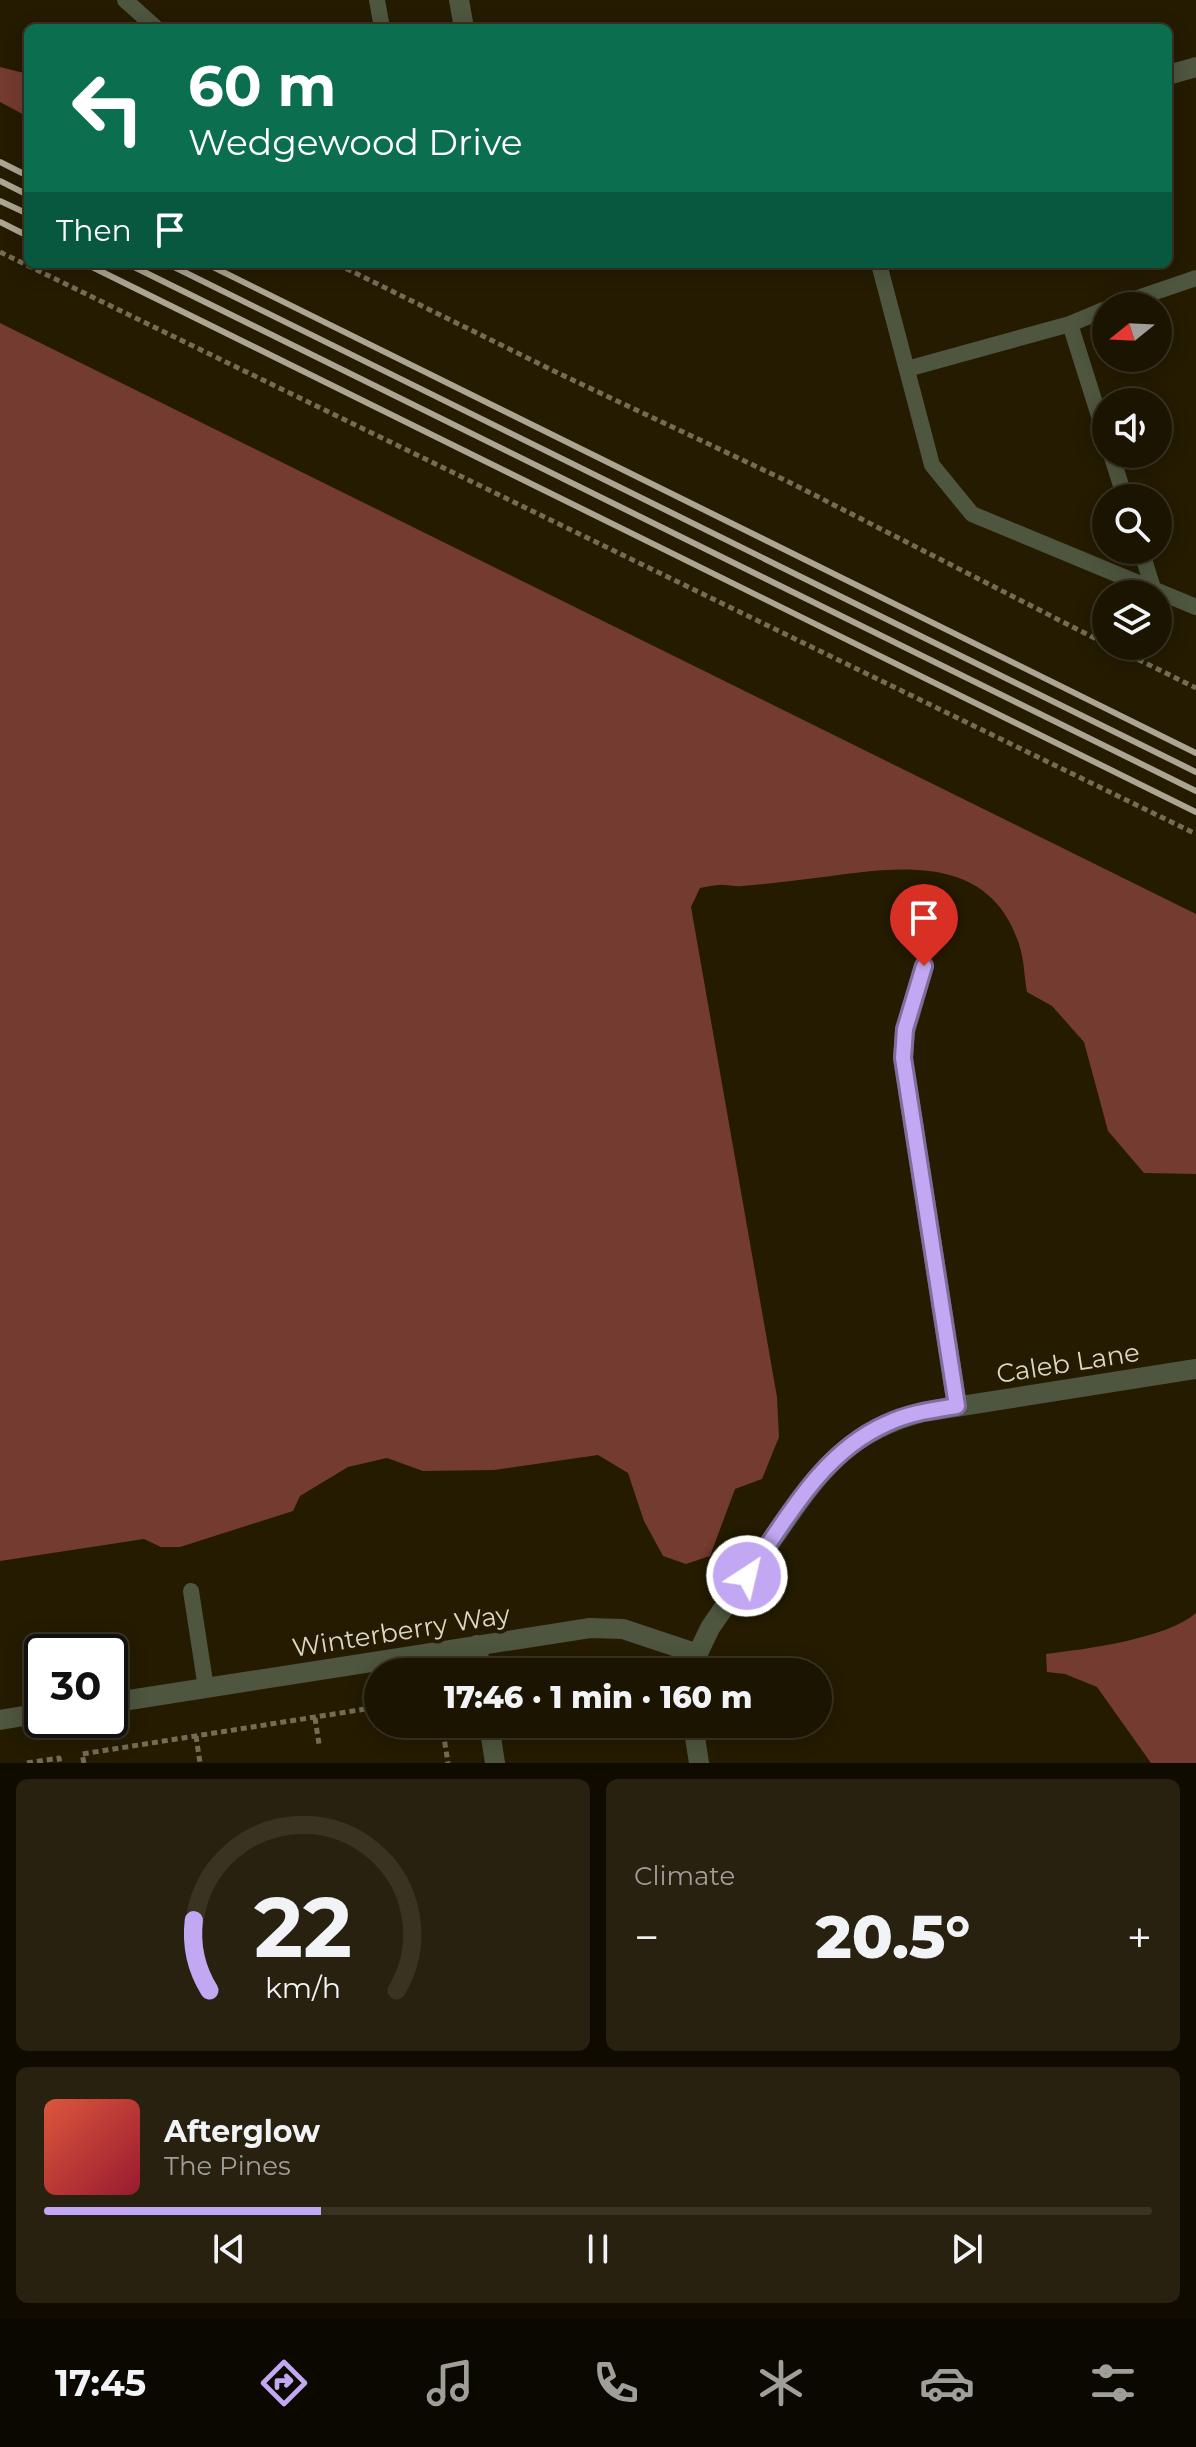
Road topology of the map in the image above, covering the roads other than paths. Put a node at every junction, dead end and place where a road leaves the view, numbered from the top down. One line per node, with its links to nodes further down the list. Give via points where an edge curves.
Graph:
1 (125, 0): 4 (lane)
2 (377, 0): 5 (lane)
3 (459, 0): 6 (street)
4 (152, 24)
5 (381, 24)
6 (463, 24)
7 (1196, 67): 8 (street)
8 (1172, 74)
9 (880, 268): 14 (lane)
10 (1196, 278): 11 (lane)
11 (1155, 292)
12 (1092, 315): 13 (lane)
13 (1070, 324): 14 (lane); 15 (lane)
14 (907, 369): 16 (lane, via 932,465 972,514)
15 (1092, 394)
16 (1133, 580)
17 (1172, 596): 18 (lane)
18 (1196, 607)
19 (924, 966): 21 (street, via 905,1029 903,1058)
20 (1196, 1369): 21 (street, Caleb Lane)
21 (957, 1406): 26 (street, Caleb Lane, via 886,1423 834,1459 710,1628)
22 (191, 1591): 27 (lane)
23 (477, 1645): 24 (street); 25 (street, Winterberry Way, via 612,1628 644,1635); 27 (street, Winterberry Way)
24 (479, 1658)
25 (687, 1658)
26 (698, 1658)
27 (206, 1688): 28 (street, Winterberry Way)
28 (128, 1700)
29 (24, 1716): 30 (street)
30 (0, 1720)
31 (491, 1738): 33 (street)
32 (695, 1738): 34 (street)
33 (495, 1763)
34 (699, 1763)

